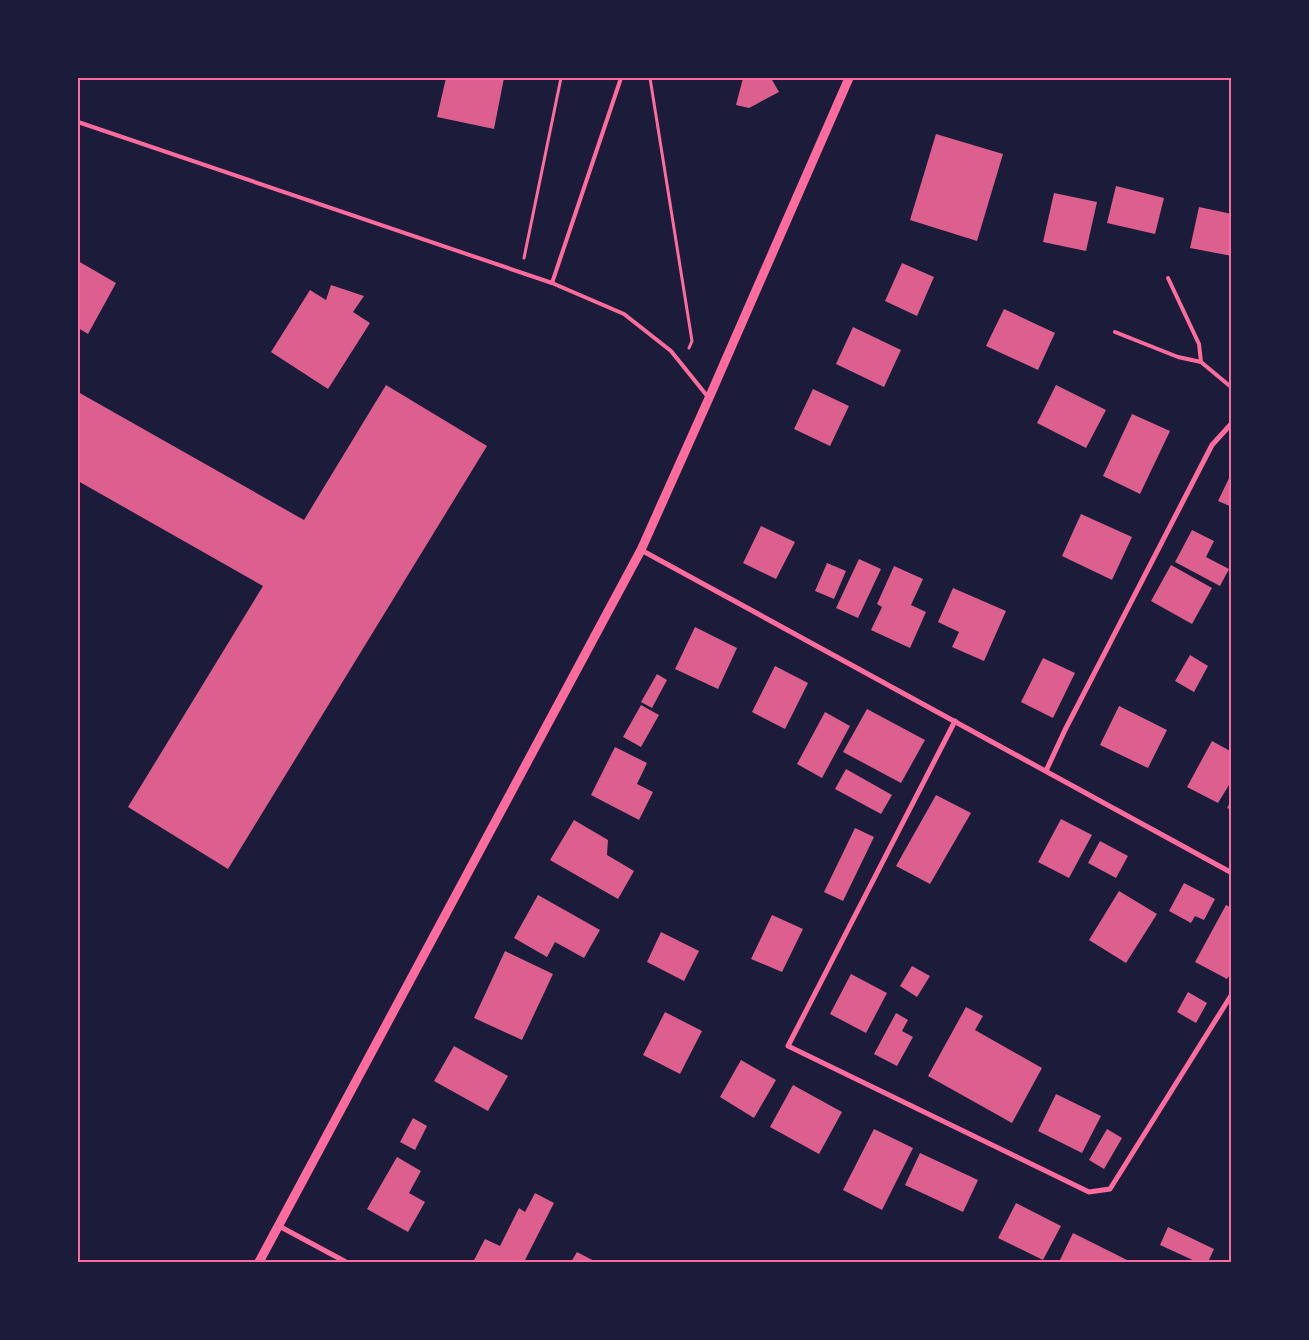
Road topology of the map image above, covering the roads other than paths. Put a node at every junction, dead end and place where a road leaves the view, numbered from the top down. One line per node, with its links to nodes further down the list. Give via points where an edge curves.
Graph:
1 (621, 78): 5 (lane)
2 (849, 78): 9 (street)
3 (78, 122): 5 (lane)
4 (1168, 278): 7 (lane, via 1199,344)
5 (552, 283): 9 (lane, via 624,314 671,351)
6 (1115, 332): 7 (lane, via 1178,357)
7 (1201, 362): 8 (lane)
8 (1231, 389)
9 (709, 398): 11 (street)
10 (1232, 423): 13 (street, via 1212,445 1064,730)
11 (641, 550): 12 (street); 16 (street)
12 (955, 722): 13 (street); 15 (street, via 788,1046 1089,1192 1110,1189)
13 (1046, 771): 14 (street)
14 (1232, 873)
15 (1232, 994)
16 (279, 1226): 17 (street); 18 (street)
17 (259, 1262)
18 (346, 1262)

